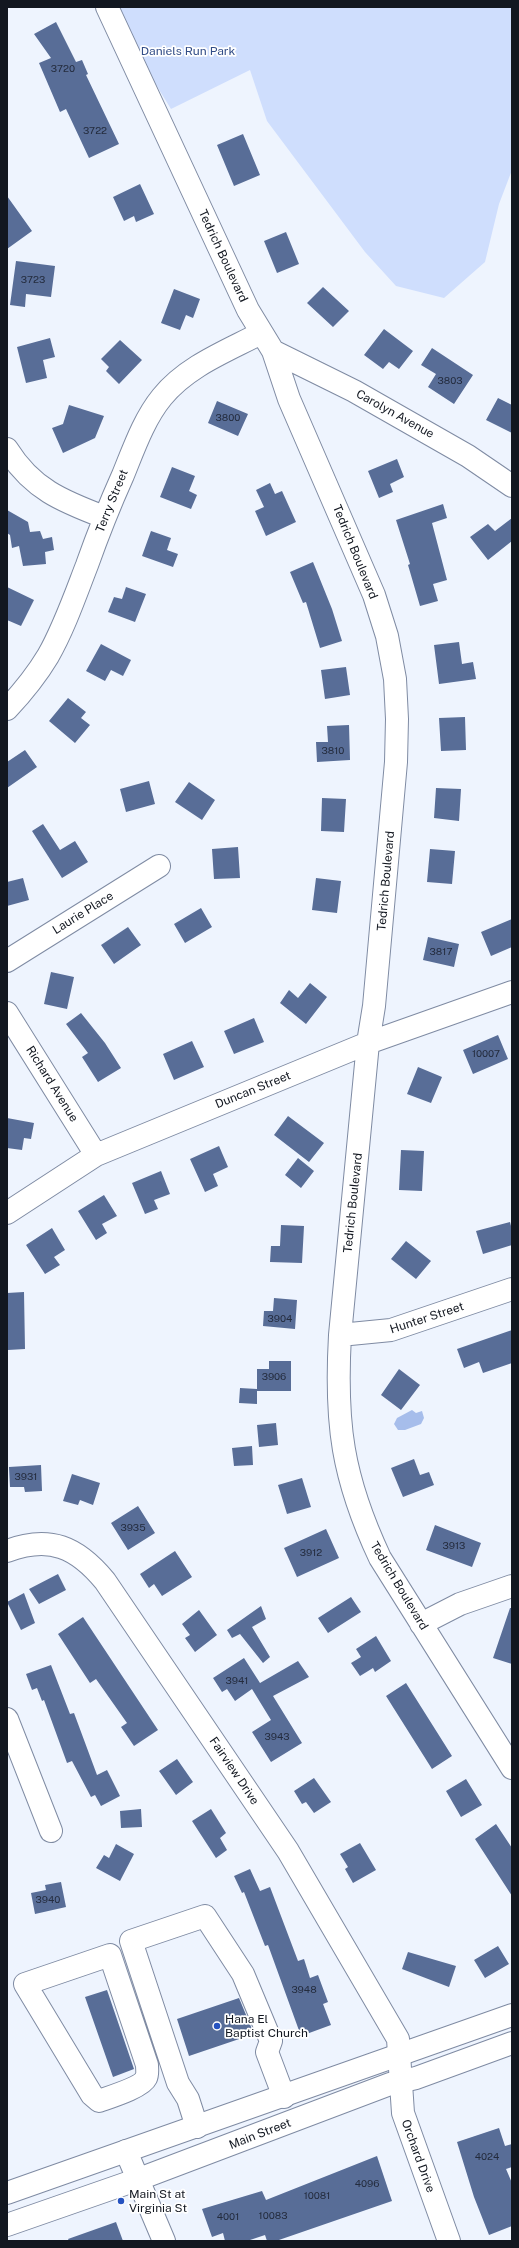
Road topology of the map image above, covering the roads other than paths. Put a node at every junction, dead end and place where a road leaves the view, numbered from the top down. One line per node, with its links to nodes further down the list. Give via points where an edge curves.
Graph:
1 (107, 7): 2 (street, Tedrich Boulevard)
2 (261, 333): 3 (street, Tedrich Boulevard); 6 (street, Terry Street, via 199,366 163,396 143,428)
3 (273, 351): 5 (street, Carolyn Avenue, via 354,391 468,456); 12 (street, Tedrich Boulevard, via 289,399 374,595 387,636 395,679 396,762 374,1006)
4 (7, 449): 6 (street, via 23,472 41,488 63,502)
5 (512, 486)
6 (104, 517): 7 (street, Terry Street, via 68,614 48,656 28,686)
7 (7, 709)
8 (159, 866): 9 (street, Laurie Place)
9 (7, 961)
10 (512, 992): 12 (street, Duncan Street)
11 (7, 1013): 13 (street, Richard Avenue)
12 (368, 1044): 13 (street, Duncan Street); 16 (street, Tedrich Boulevard)
13 (96, 1155): 14 (street, Duncan Street)
14 (7, 1213)
15 (512, 1289): 16 (street, Hunter Street, via 391,1330)
16 (340, 1335): 19 (street, Tedrich Boulevard, via 339,1419 343,1453 352,1489 364,1524 380,1558)
17 (7, 1551): 26 (street, Fairview Drive, via 38,1543 63,1547 92,1564 105,1581 288,1851 398,2039)
18 (512, 1586): 19 (street, via 460,1604)
19 (421, 1624): 21 (street, Tedrich Boulevard)
20 (7, 1719): 23 (street)
21 (506, 1747): 22 (street, Tedrich Boulevard)
22 (512, 1768)
23 (51, 1831)
24 (512, 2015): 26 (street, Main Street)
25 (512, 2043): 26 (street, Main Street, via 416,2078)
26 (401, 2067): 27 (street, Main Street); 31 (street, Main Street); 35 (street, Orchard Drive, via 402,2113)
27 (284, 2097): 29 (street, Main Street); 29 (street, via 267,2052 270,2041 243,1974 205,1916 131,1941 178,2083 188,2099)
28 (99, 2100): 28 (street, via 138,2085 146,2080 147,2073 147,2065 110,1955 25,1984 92,2095)
29 (197, 2127): 30 (street, Main Street)
30 (126, 2151): 31 (street); 32 (street, Main Street)
31 (139, 2179): 33 (street, Main Street); 34 (street)
32 (7, 2193)
33 (7, 2225)
34 (164, 2241)
35 (449, 2241)

